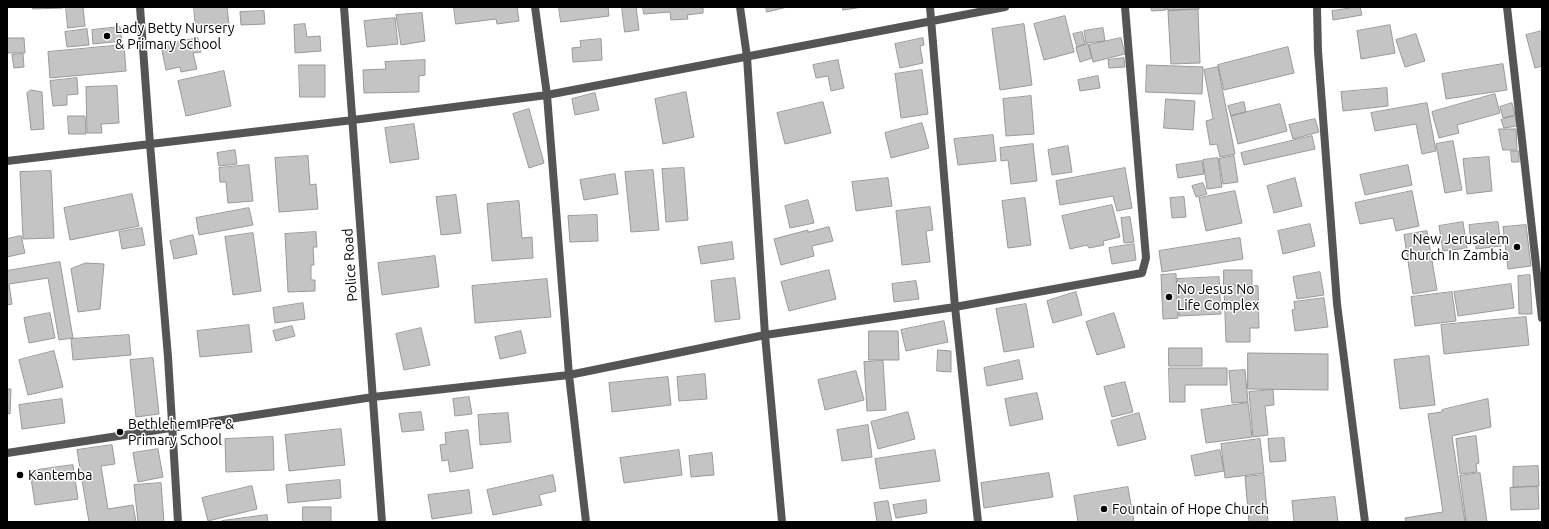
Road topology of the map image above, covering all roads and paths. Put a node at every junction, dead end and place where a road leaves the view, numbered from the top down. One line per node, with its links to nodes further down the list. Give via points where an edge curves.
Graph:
1 (140, 7): 14 (street)
2 (344, 7): 13 (street, Police Road)
3 (535, 7): 12 (street)
4 (740, 7): 11 (street)
5 (930, 7): 10 (street)
6 (1005, 7): 10 (street)
7 (1125, 7): 16 (street, via 1146,258 1142,273)
8 (1317, 7): 28 (street, via 1337,304)
9 (1506, 7): 17 (street)
10 (932, 22): 11 (street); 16 (street)
11 (747, 57): 12 (street); 18 (street)
12 (547, 95): 13 (street); 19 (street)
13 (353, 120): 14 (street); 20 (street, Police Road)
14 (150, 144): 15 (street); 21 (street, via 168,349)
15 (7, 161)
16 (955, 307): 18 (street); 27 (street)
17 (1542, 318)
18 (765, 335): 19 (street); 26 (street)
19 (569, 374): 20 (street); 25 (street)
20 (372, 397): 21 (street); 24 (street, Police Road)
21 (172, 427): 22 (street); 23 (street)
22 (7, 453)
23 (178, 522)
24 (382, 522)
25 (586, 522)
26 (782, 522)
27 (978, 522)
28 (1365, 522)

